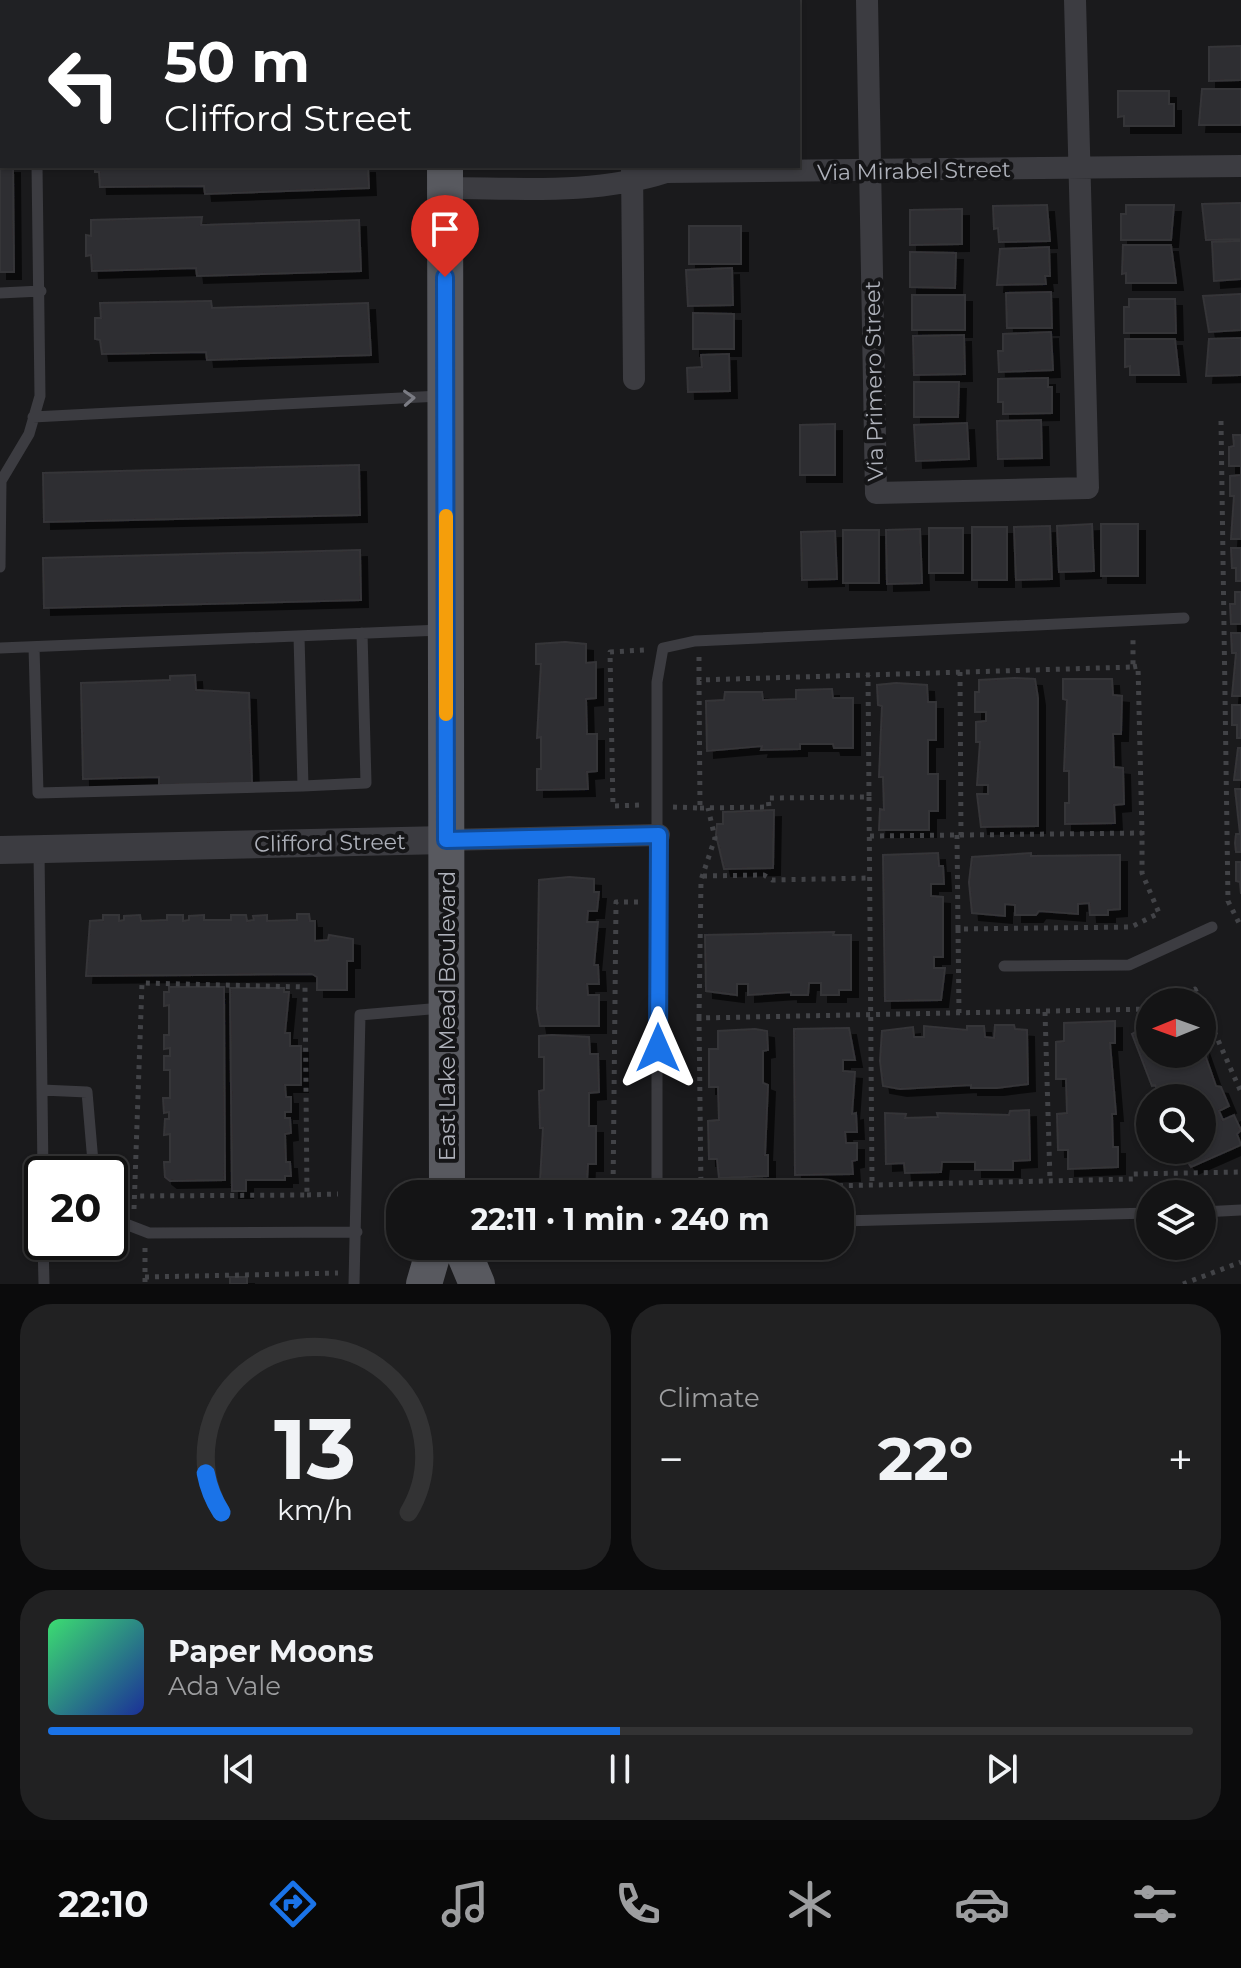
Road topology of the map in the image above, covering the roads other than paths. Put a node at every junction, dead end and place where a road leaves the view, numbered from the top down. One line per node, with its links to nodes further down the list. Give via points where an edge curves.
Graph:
1 (867, 0): 6 (street, Via Primero Street)
2 (1075, 0): 5 (street, Via Primero Street)
3 (1241, 166): 5 (street, Via Mirabel Street)
4 (37, 168): 9 (lane)
5 (1080, 168): 6 (street, Via Mirabel Street); 6 (street, Via Primero Street, via 1088,488 876,493)
6 (869, 173): 7 (street, Via Mirabel Street)
7 (632, 175): 8 (street, Via Mirabel Street, via 601,187); 11 (street)
8 (445, 177): 12 (main road, East Lake Mead Boulevard)
9 (41, 291): 10 (lane); 13 (lane, via 40,396)
10 (0, 293)
11 (634, 379)
12 (446, 396): 13 (lane, one-way to 12); 17 (main road, East Lake Mead Boulevard)
13 (33, 417): 14 (lane, via 29,434)
14 (0, 481): 15 (lane)
15 (0, 567)
16 (1184, 618): 23 (lane, via 698,641 663,648 657,682)
17 (446, 629): 18 (lane); 24 (main road, East Lake Mead Boulevard)
18 (362, 633): 19 (lane); 22 (lane, via 366,783)
19 (299, 636): 20 (lane); 22 (lane)
20 (34, 647): 21 (lane); 22 (lane, via 38,793)
21 (0, 648)
22 (303, 786)
23 (659, 835): 24 (street, Clifford Street); 34 (lane)
24 (446, 840): 25 (street, Clifford Street); 29 (main road, East Lake Mead Boulevard)
25 (39, 849): 26 (street, Clifford Street); 30 (lane)
26 (0, 850)
27 (1212, 927): 28 (lane, via 1129,965)
28 (1004, 966)
29 (447, 1008): 33 (main road, East Lake Mead Boulevard); 40 (lane, via 360,1015)
30 (42, 1090): 31 (lane); 32 (lane, via 87,1092)
31 (43, 1156)
32 (92, 1156)
33 (447, 1180)
34 (657, 1180)
35 (1241, 1210): 36 (lane)
36 (1216, 1211)
37 (1136, 1213): 38 (lane)
38 (854, 1221)
39 (128, 1225): 40 (lane, via 145,1231)
40 (357, 1232): 44 (lane)
41 (43, 1260): 45 (lane)
42 (431, 1260): 46 (main road)
43 (467, 1260): 47 (main road)
44 (354, 1278)
45 (44, 1284)
46 (424, 1284)
47 (477, 1284)

